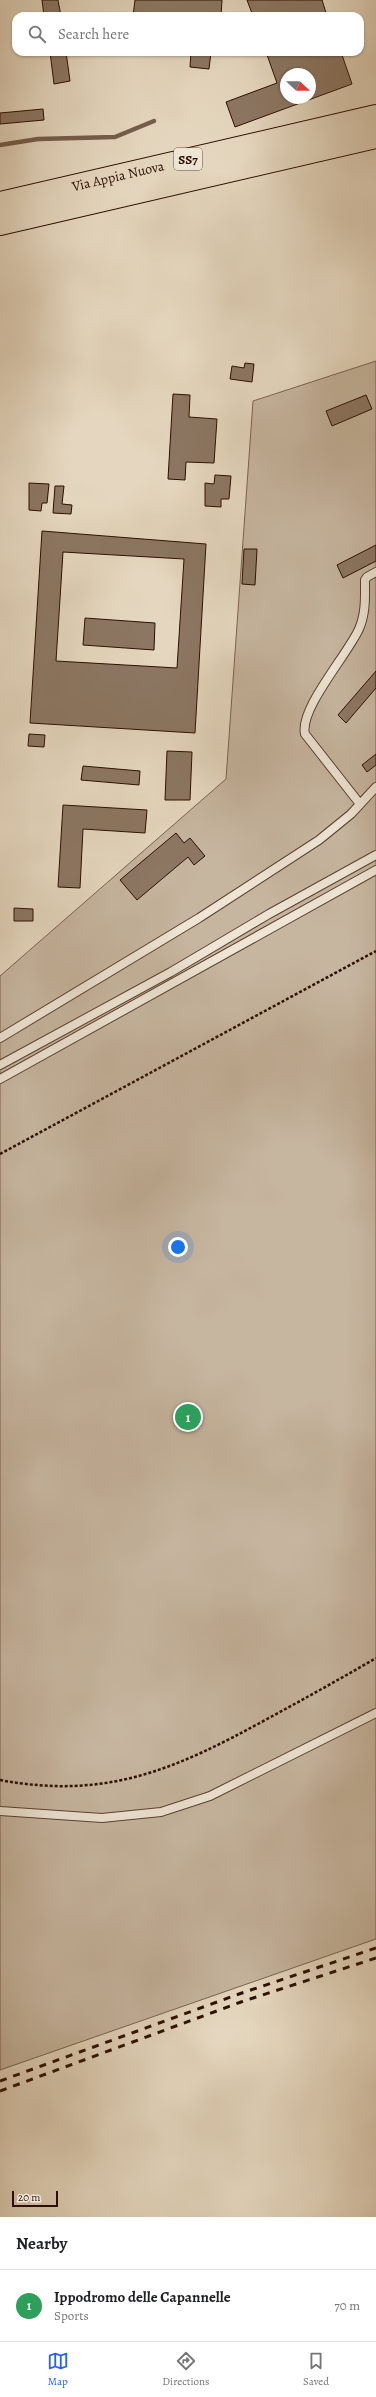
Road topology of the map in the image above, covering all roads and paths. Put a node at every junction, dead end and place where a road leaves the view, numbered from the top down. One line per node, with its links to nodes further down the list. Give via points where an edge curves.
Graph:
1 (376, 116): 3 (main road, Via Appia Nuova / SS7)
2 (376, 137): 4 (main road, Via Appia Nuova / SS7)
3 (0, 203)
4 (0, 224)
5 (376, 572): 7 (lane, via 367,576 365,580 365,609 360,627 310,708 304,727 305,734)
6 (376, 787): 7 (lane)
7 (360, 804): 11 (lane, via 320,840 200,918)
8 (376, 855): 12 (lane, via 171,972)
9 (376, 870): 13 (lane)
10 (376, 951): 14 (path)
11 (0, 1038)
12 (0, 1065)
13 (0, 1079)
14 (0, 1154)
15 (376, 1658): 17 (path, via 218,1746 156,1772 112,1783 78,1787)
16 (376, 1713): 18 (lane, via 210,1796 161,1812 102,1818)
17 (0, 1780)
18 (0, 1812)

